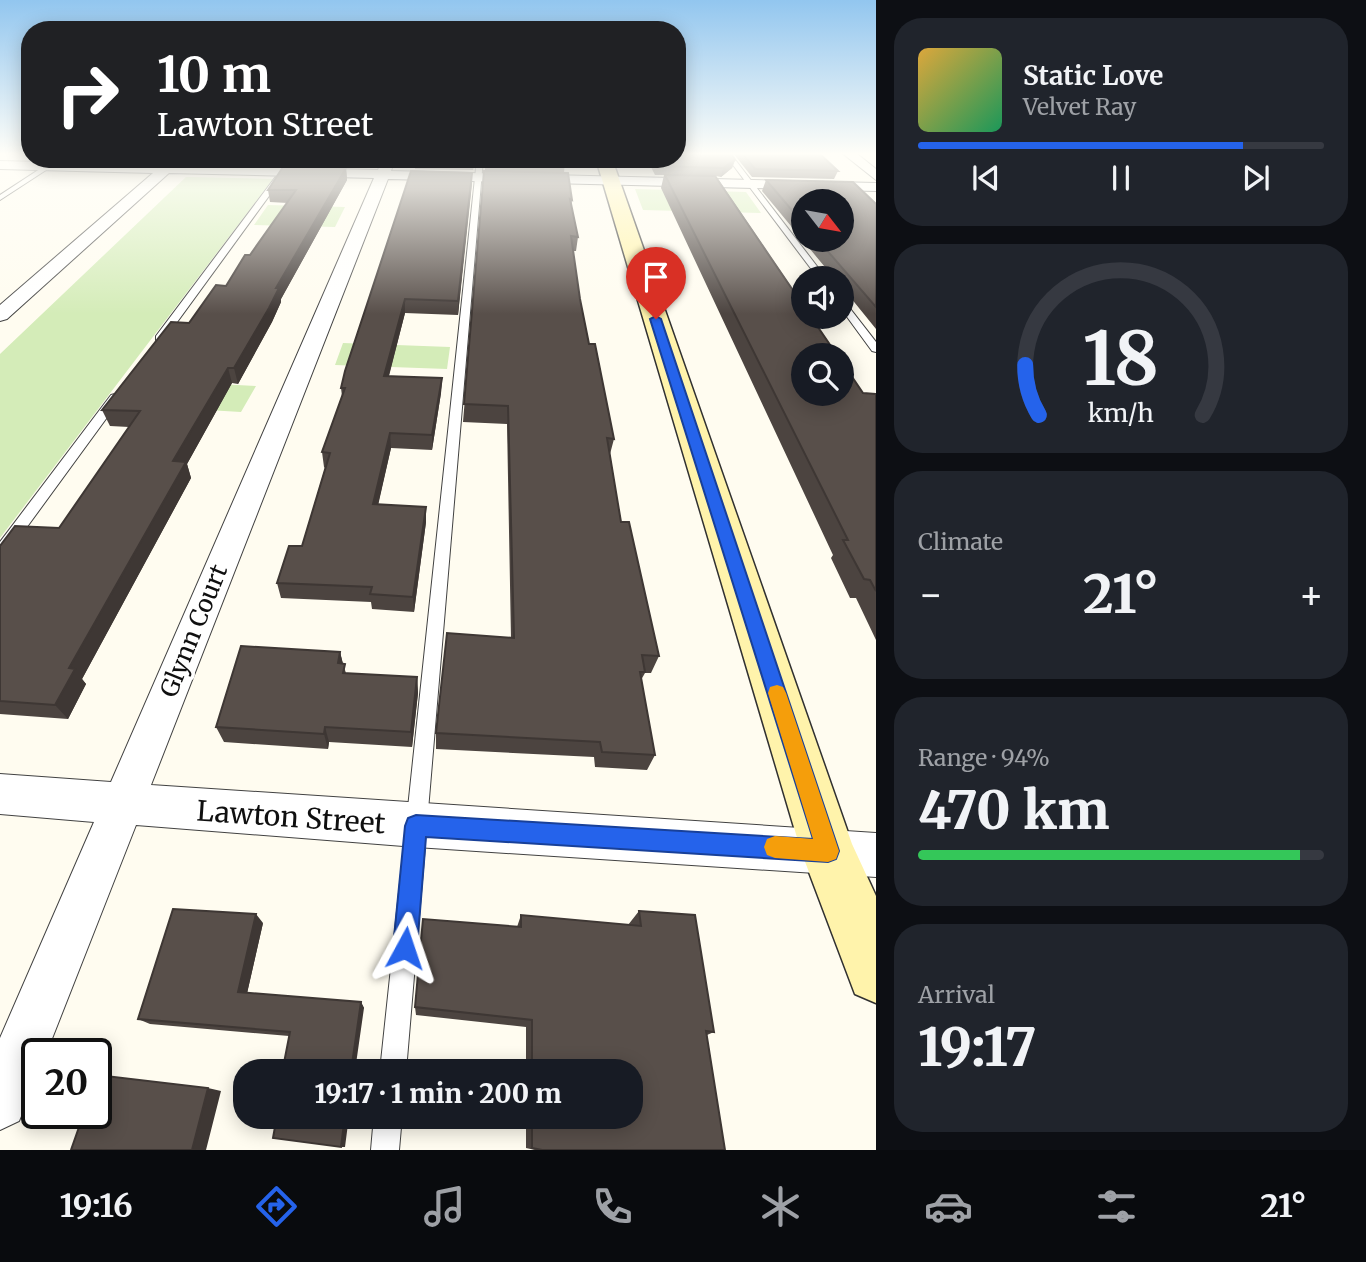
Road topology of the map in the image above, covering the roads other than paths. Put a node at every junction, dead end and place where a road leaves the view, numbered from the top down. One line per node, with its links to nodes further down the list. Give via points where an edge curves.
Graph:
1 (123, 207): 8 (street)
2 (258, 207): 10 (lane)
3 (369, 207): 15 (street, Glynn Court)
4 (475, 207): 16 (lane)
5 (619, 207): 17 (street)
6 (768, 207): 7 (lane)
7 (813, 266)
8 (0, 315)
9 (854, 320): 11 (lane)
10 (156, 344)
11 (876, 349)
12 (123, 388): 13 (lane)
13 (0, 553)
14 (0, 794): 15 (street, Lawton Street)
15 (121, 804): 16 (street, Lawton Street); 21 (street, Glynn Court)
16 (416, 826): 17 (street, Lawton Street); 20 (lane)
17 (828, 851): 18 (street, Lawton Street); 19 (street)
18 (876, 855)
19 (876, 973)
20 (394, 1059)
21 (0, 1102)
22 (387, 1129): 23 (lane)
23 (385, 1150)

